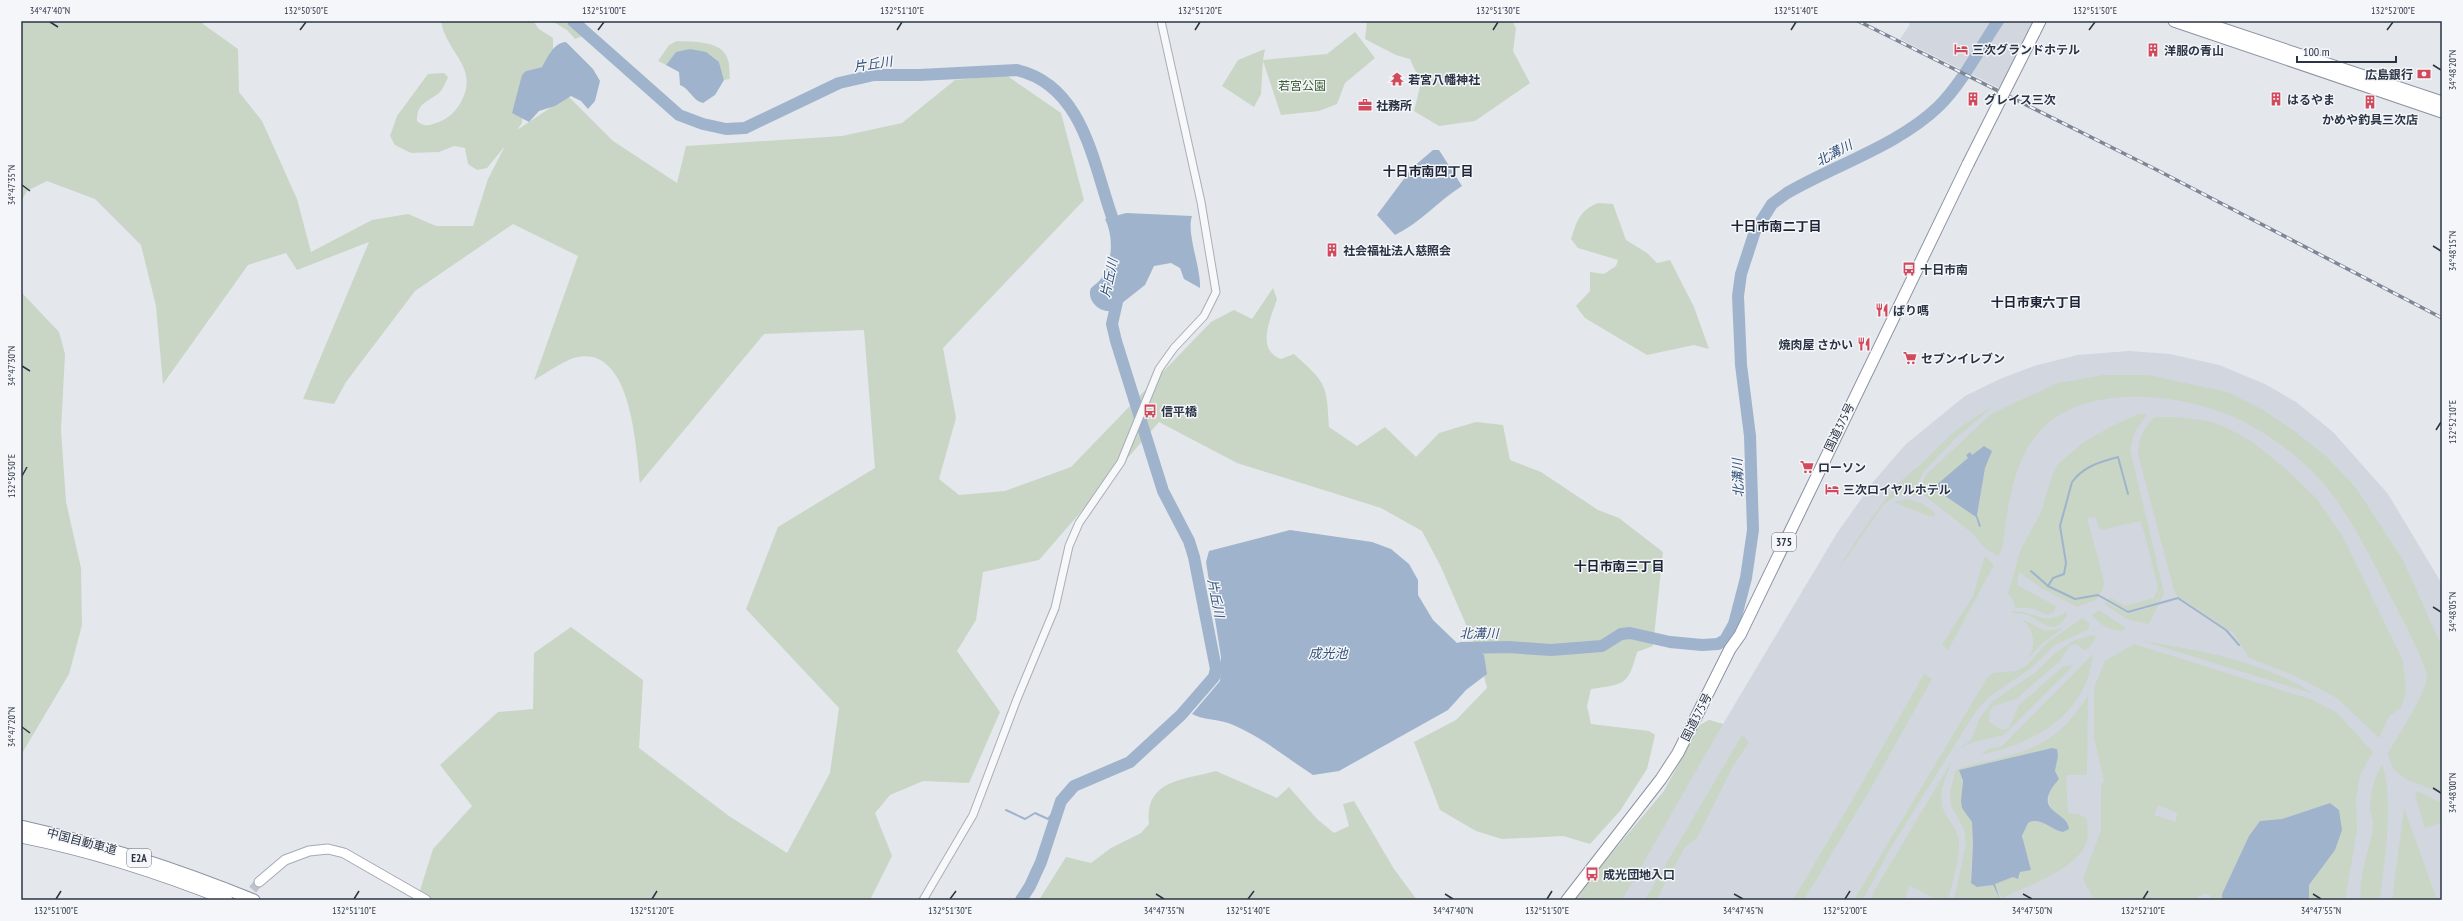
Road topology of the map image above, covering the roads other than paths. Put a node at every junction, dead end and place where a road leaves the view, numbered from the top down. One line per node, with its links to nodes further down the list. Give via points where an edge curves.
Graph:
1 (1161, 21): 13 (street, via 1201,202 1216,292 1204,316 1174,348 1159,369 1121,462 1079,523 1068,546 1055,608 973,815)
2 (2040, 21): 14 (highway, 国道375号 / 375, bridge, via 1743,629 1678,753 1640,808)
3 (2174, 21): 6 (highway)
4 (2199, 21): 5 (highway)
5 (2442, 102)
6 (2442, 112)
7 (21, 826): 11 (highway, 中国自動車道 / E2A, via 154,862)
8 (21, 837): 10 (highway, 中国自動車道 / E2A, via 103,857)
9 (259, 882): 12 (main road, via 285,860 309,851 328,849 344,853)
10 (227, 900)
11 (254, 900)
12 (426, 900)
13 (923, 900)
14 (1566, 900)

